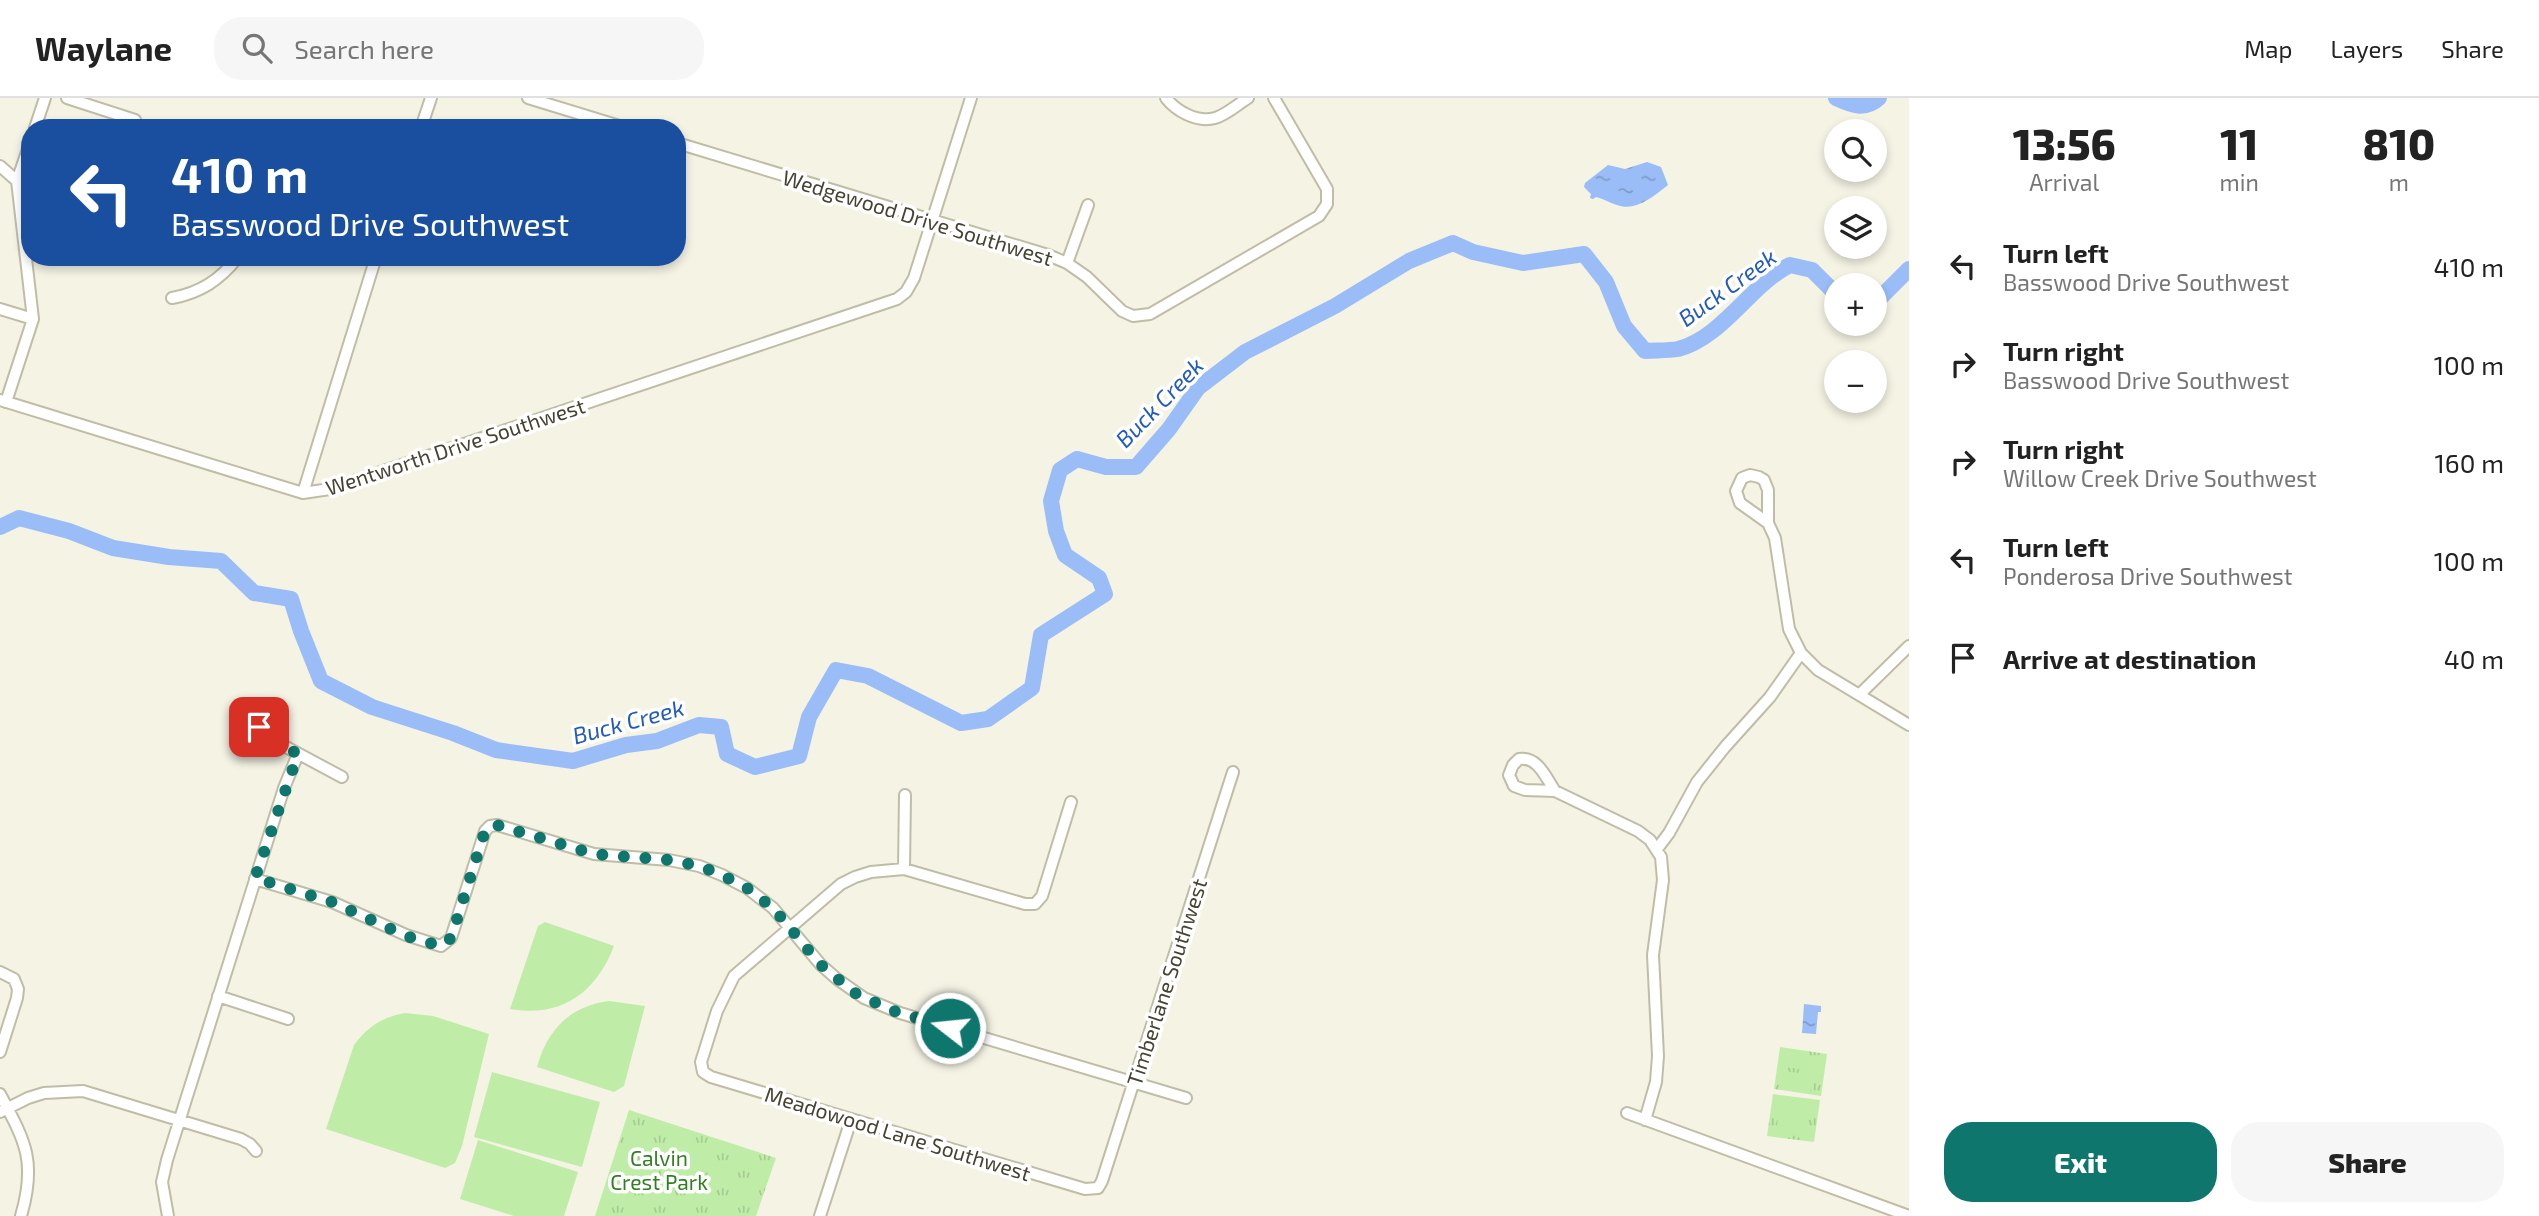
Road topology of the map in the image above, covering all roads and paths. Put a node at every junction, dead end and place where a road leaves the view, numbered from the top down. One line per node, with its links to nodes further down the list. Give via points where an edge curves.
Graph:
1 (45, 98): 10 (street)
2 (67, 98): 9 (street)
3 (431, 98): 12 (street)
4 (528, 98): 13 (street)
5 (971, 98): 20 (street)
6 (1166, 98): 7 (street, via 1189,115 1214,118)
7 (1248, 98)
8 (1274, 98): 21 (street, Wedgewood Drive Southwest, via 1327,189 1319,216 1150,314 1133,316 1122,310)
9 (102, 104): 11 (street)
10 (38, 119)
11 (133, 119)
12 (424, 119)
13 (597, 119)
14 (686, 147): 20 (street, Wedgewood Drive Southwest)
15 (0, 166): 17 (street)
16 (21, 170): 17 (street)
17 (17, 181): 18 (street)
18 (21, 197)
19 (1088, 205): 21 (street)
20 (933, 220): 21 (street, Wedgewood Drive Southwest); 29 (street, Wentworth Drive Southwest, via 914,278 897,299 330,489)
21 (1067, 263)
22 (29, 266): 27 (street)
23 (230, 266): 25 (street, via 200,291)
24 (373, 266): 29 (street)
25 (172, 298)
26 (0, 309): 27 (street)
27 (33, 318): 28 (street)
28 (3, 401): 29 (street, Wentworth Drive Southwest)
29 (303, 493)
30 (1768, 523): 32 (street, via 1775,538 1789,629)
31 (1909, 646): 33 (street)
32 (1801, 653): 33 (street, via 1818,670); 42 (street, via 1698,782)
33 (1860, 694): 35 (street)
34 (246, 714): 36 (street, via 271,739)
35 (1909, 725)
36 (298, 754): 38 (street); 44 (street)
37 (1233, 772): 50 (street, Timberlane Southwest)
38 (342, 777)
39 (1555, 791): 42 (street, via 1638,831)
40 (905, 795): 43 (street)
41 (1071, 803): 43 (street, via 1042,896 1035,904)
42 (1657, 849): 57 (street, via 1664,870 1653,955 1658,1056)
43 (905, 869): 45 (street, via 855,877)
44 (255, 878): 45 (street, via 332,902 406,936 441,946 451,938 485,831 497,825 594,854 705,868 739,883); 47 (street)
45 (790, 926): 50 (street, via 821,965 855,993 882,1007); 56 (street, Meadowood Lane Southwest, via 729,984 701,1062 703,1072)
46 (0, 972): 49 (street, via 12,977 17,998)
47 (218, 996): 48 (street); 55 (street)
48 (288, 1019)
49 (0, 1052)
50 (1135, 1082): 52 (street); 59 (street, Timberlane Southwest)
51 (0, 1094): 53 (street)
52 (1186, 1098)
53 (4, 1109): 55 (street, via 36,1095 74,1090); 60 (street, via 21,1131 28,1159)
54 (1627, 1113): 57 (street)
55 (179, 1119): 58 (street, via 242,1139); 61 (street, via 162,1182)
56 (851, 1120): 59 (street, Meadowood Lane Southwest); 62 (street)
57 (1645, 1120): 63 (street)
58 (256, 1152)
59 (1095, 1190)
60 (21, 1216)
61 (168, 1216)
62 (821, 1216)
63 (1909, 1216)

